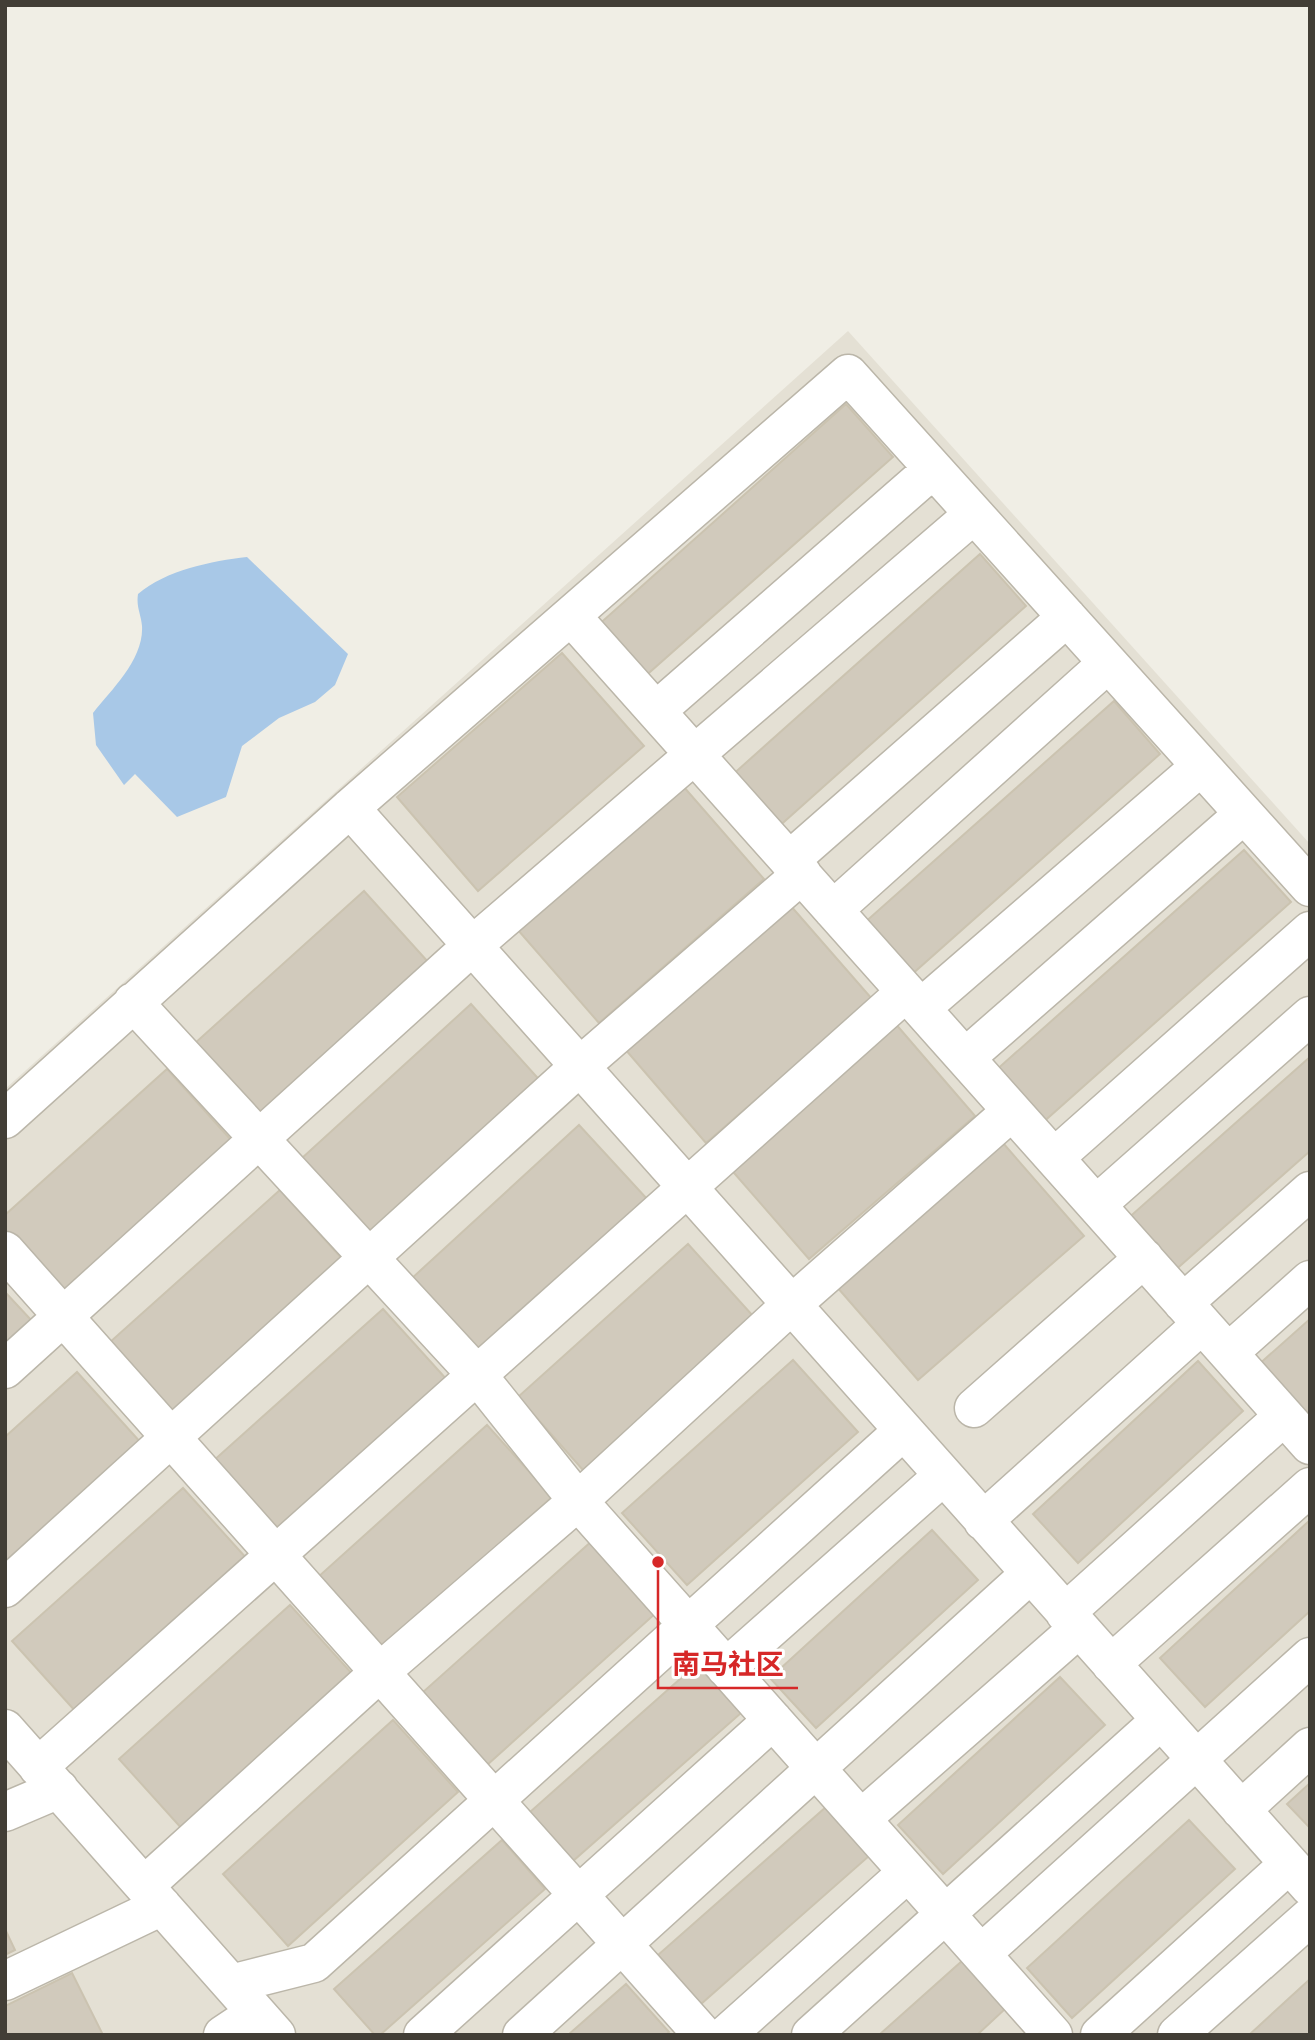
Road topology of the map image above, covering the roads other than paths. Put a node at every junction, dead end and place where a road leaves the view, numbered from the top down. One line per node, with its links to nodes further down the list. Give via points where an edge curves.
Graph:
1 (933, 469): 2 (street); 3 (street, via 848,374); 6 (street)
2 (974, 514): 4 (street); 7 (street)
3 (570, 616): 6 (street); 9 (street)
4 (1067, 617): 5 (street); 11 (street)
5 (1108, 663): 8 (street); 13 (street)
6 (656, 711): 7 (street)
7 (696, 756): 11 (street); 15 (street)
8 (1201, 766): 10 (street); 16 (street)
9 (349, 808): 15 (street); 17 (street)
10 (1244, 814): 12 (street); 19 (street)
11 (796, 868): 13 (street); 20 (street)
12 (1310, 887)
13 (833, 910): 16 (street)
14 (1310, 931): 24 (street)
15 (472, 946): 20 (street); 23 (street)
16 (913, 1000): 19 (street); 25 (street)
17 (133, 1002): 22 (street); 23 (street)
18 (1310, 1016): 27 (street)
19 (965, 1058): 21 (street)
20 (579, 1067): 25 (street); 30 (street)
21 (1013, 1111): 24 (street); 32 (street)
22 (5, 1119)
23 (258, 1138): 30 (street); 34 (street)
24 (1054, 1157): 27 (street)
25 (687, 1188): 32 (street); 37 (street)
26 (1310, 1191): 33 (street)
27 (1096, 1205): 29 (street)
28 (5, 1251): 34 (street)
29 (1144, 1258): 33 (street); 38 (street)
30 (371, 1259): 37 (street); 41 (street)
31 (1310, 1280): 35 (street)
32 (791, 1305): 40 (street); 45 (street)
33 (1192, 1313): 35 (street); 46 (street)
34 (62, 1315): 36 (street); 41 (street)
35 (1228, 1353): 39 (street)
36 (5, 1369)
37 (478, 1376): 45 (street); 47 (street)
38 (975, 1408)
39 (1284, 1416): 42 (street); 50 (street)
40 (903, 1431): 43 (street); 51 (street)
41 (172, 1438): 47 (street); 49 (street)
42 (1310, 1445)
43 (943, 1476): 46 (street); 54 (street)
44 (1310, 1488): 53 (street)
45 (578, 1501): 51 (street); 55 (street)
46 (983, 1521): 48 (street)
47 (277, 1556): 55 (street); 62 (street)
48 (1030, 1574): 50 (street); 61 (street)
49 (5, 1588)
50 (1072, 1620): 53 (street); 66 (street)
51 (688, 1624): 54 (street); 63 (street)
52 (1310, 1657): 60 (street)
53 (1111, 1664): 57 (street)
54 (726, 1668): 56 (street)
55 (380, 1672): 63 (street); 69 (street)
56 (773, 1720): 61 (street); 70 (street)
57 (1161, 1720): 60 (street); 71 (street)
58 (5, 1729): 62 (street)
59 (1310, 1747): 64 (street)
60 (1196, 1759): 64 (street); 74 (street)
61 (815, 1768): 66 (street); 73 (street)
62 (48, 1778): 65 (street); 69 (street)
63 (493, 1799): 70 (street); 76 (street, via 314,1963)
64 (1241, 1810): 68 (street)
65 (5, 1812)
66 (861, 1819): 67 (street)
67 (908, 1872): 71 (street); 83 (street)
68 (1299, 1875): 85 (street)
69 (153, 1896): 75 (street); 76 (street)
70 (579, 1896): 73 (street); 80 (street)
71 (945, 1914): 74 (street); 84 (street)
72 (1310, 1917): 86 (street)
73 (623, 1945): 81 (street); 82 (street)
74 (981, 1954): 78 (street)
75 (5, 1981)
76 (231, 1984): 77 (street)
77 (266, 2024): 79 (street)
78 (1042, 2031)
79 (223, 2035)
80 (423, 2035)
81 (522, 2035)
82 (703, 2035)
83 (726, 2035)
84 (811, 2035)
85 (1100, 2035)
86 (1178, 2035)

